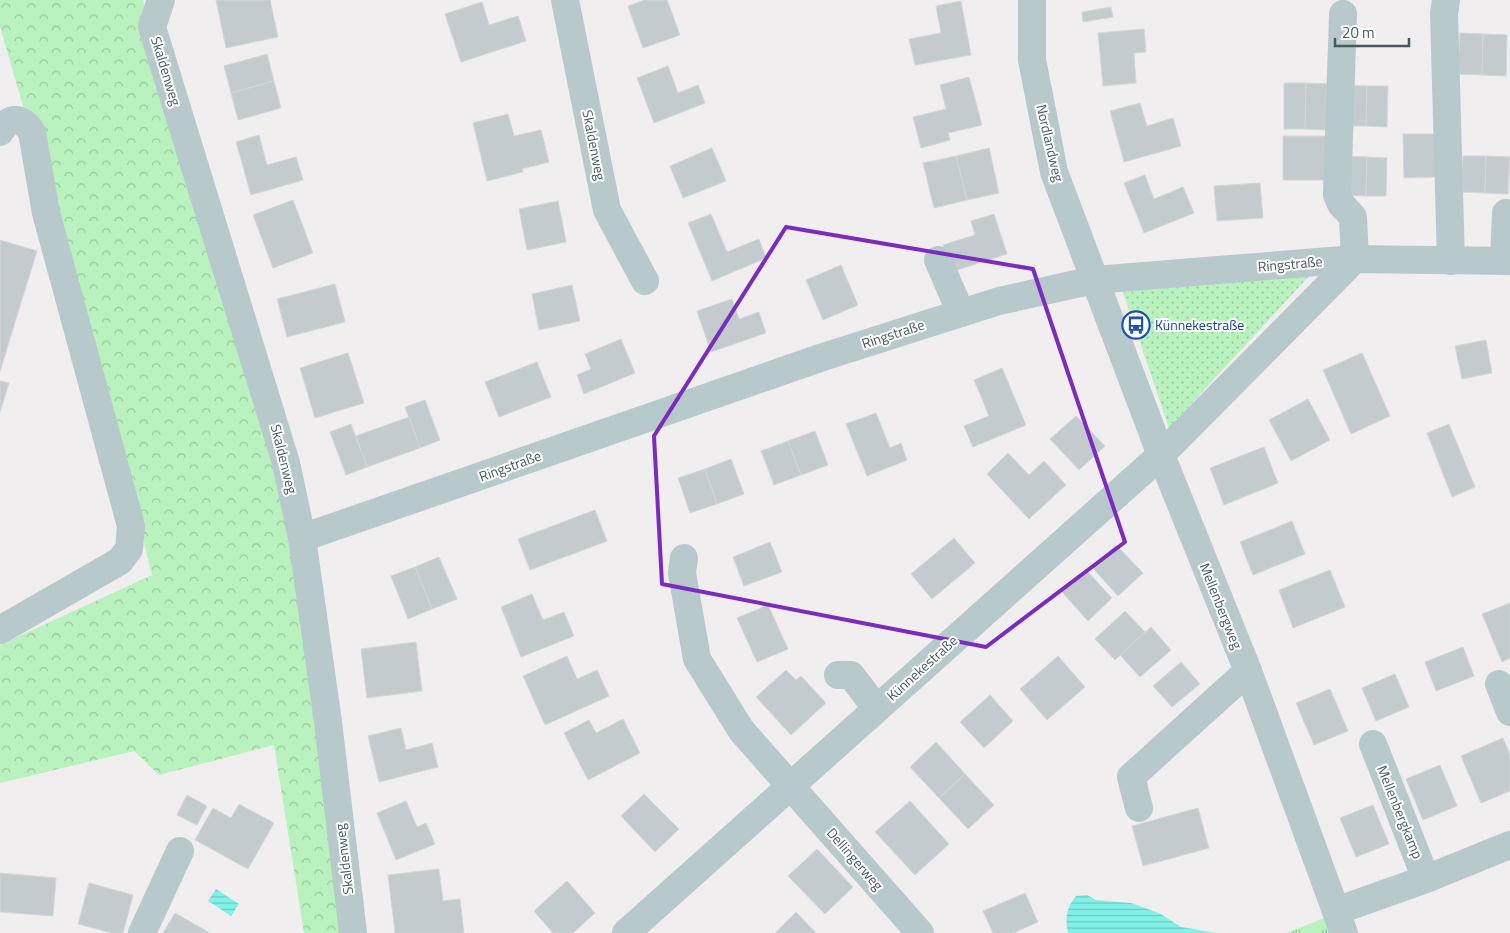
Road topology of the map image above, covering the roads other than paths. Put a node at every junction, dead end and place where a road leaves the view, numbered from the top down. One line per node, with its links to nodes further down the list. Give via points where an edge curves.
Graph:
1 (161, 0): 16 (street, Skaldenweg, via 152,28 284,453)
2 (565, 0): 13 (street, Skaldenweg, via 607,210)
3 (1032, 0): 12 (street, Nordlandweg, via 1032,60 1054,172)
4 (1446, 0): 10 (street)
5 (1343, 14): 8 (street, via 1337,195 1353,217)
6 (0, 132): 18 (street, via 10,121 18,120 32,132 46,213 131,526 128,549 120,560)
7 (1506, 213): 11 (street)
8 (1355, 259): 10 (street, Ringstraße); 12 (street, Ringstraße); 15 (street, Künnekestraße)
9 (938, 260): 14 (street)
10 (1451, 261): 11 (street, Ringstraße)
11 (1507, 261)
12 (1094, 280): 14 (street, Ringstraße); 15 (street, Mellenbergweg)
13 (644, 281)
14 (960, 313): 16 (street, Ringstraße, via 823,357)
15 (1161, 455): 19 (street, Mellenbergweg); 22 (street, Künnekestraße)
16 (302, 538): 33 (street, Skaldenweg)
17 (684, 558): 25 (street, via 682,573 697,659 741,730)
18 (0, 630)
19 (1248, 671): 26 (street, via 1132,778); 30 (street, Mellenbergweg)
20 (838, 675): 22 (street, via 851,675)
21 (1499, 684): 23 (street)
22 (876, 708): 25 (street, Künnekestraße)
23 (1510, 712)
24 (1373, 744): 29 (street, Mellenbergkamp)
25 (790, 785): 31 (street, Künnekestraße); 34 (street, Dellingerweg)
26 (1140, 808)
27 (1510, 845): 29 (street)
28 (180, 851): 32 (street)
29 (1426, 879): 30 (street)
30 (1340, 922)
31 (637, 930)
32 (142, 933)
33 (353, 933)
34 (920, 933)

